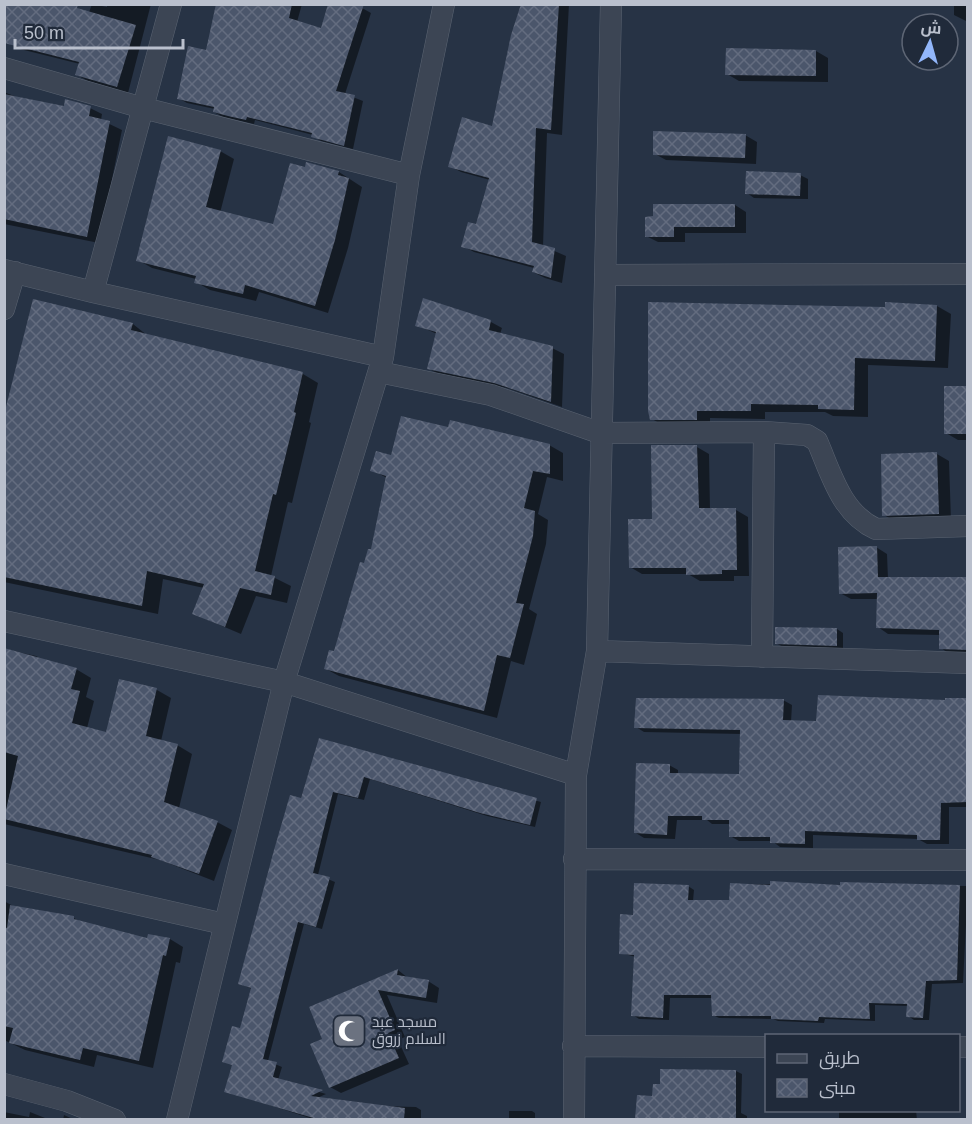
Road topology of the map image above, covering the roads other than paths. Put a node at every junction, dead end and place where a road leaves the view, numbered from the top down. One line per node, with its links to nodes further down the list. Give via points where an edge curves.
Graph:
1 (171, 4): 5 (street)
2 (444, 4): 6 (street)
3 (611, 4): 9 (street)
4 (4, 68): 5 (street)
5 (143, 108): 6 (street); 10 (street)
6 (409, 175): 12 (street)
7 (10, 271): 10 (street); 11 (street)
8 (968, 274): 9 (street)
9 (605, 275): 14 (street)
10 (93, 292): 12 (street)
11 (4, 309)
12 (381, 364): 14 (street, via 490,395); 20 (street)
13 (764, 432): 14 (street); 15 (street, via 807,435 817,441 848,508 863,524 876,529); 18 (street)
14 (600, 433): 17 (street)
15 (968, 526)
16 (4, 621): 20 (street)
17 (597, 651): 18 (street); 21 (street)
18 (762, 657): 19 (street)
19 (968, 663)
20 (284, 682): 21 (street); 25 (street)
21 (576, 775): 22 (street)
22 (574, 858): 23 (street); 26 (street)
23 (968, 860)
24 (4, 874): 25 (street)
25 (224, 924): 30 (street)
26 (573, 1046): 27 (street); 31 (street)
27 (765, 1047)
28 (4, 1084): 29 (street)
29 (115, 1119)
30 (177, 1119)
31 (574, 1119)

